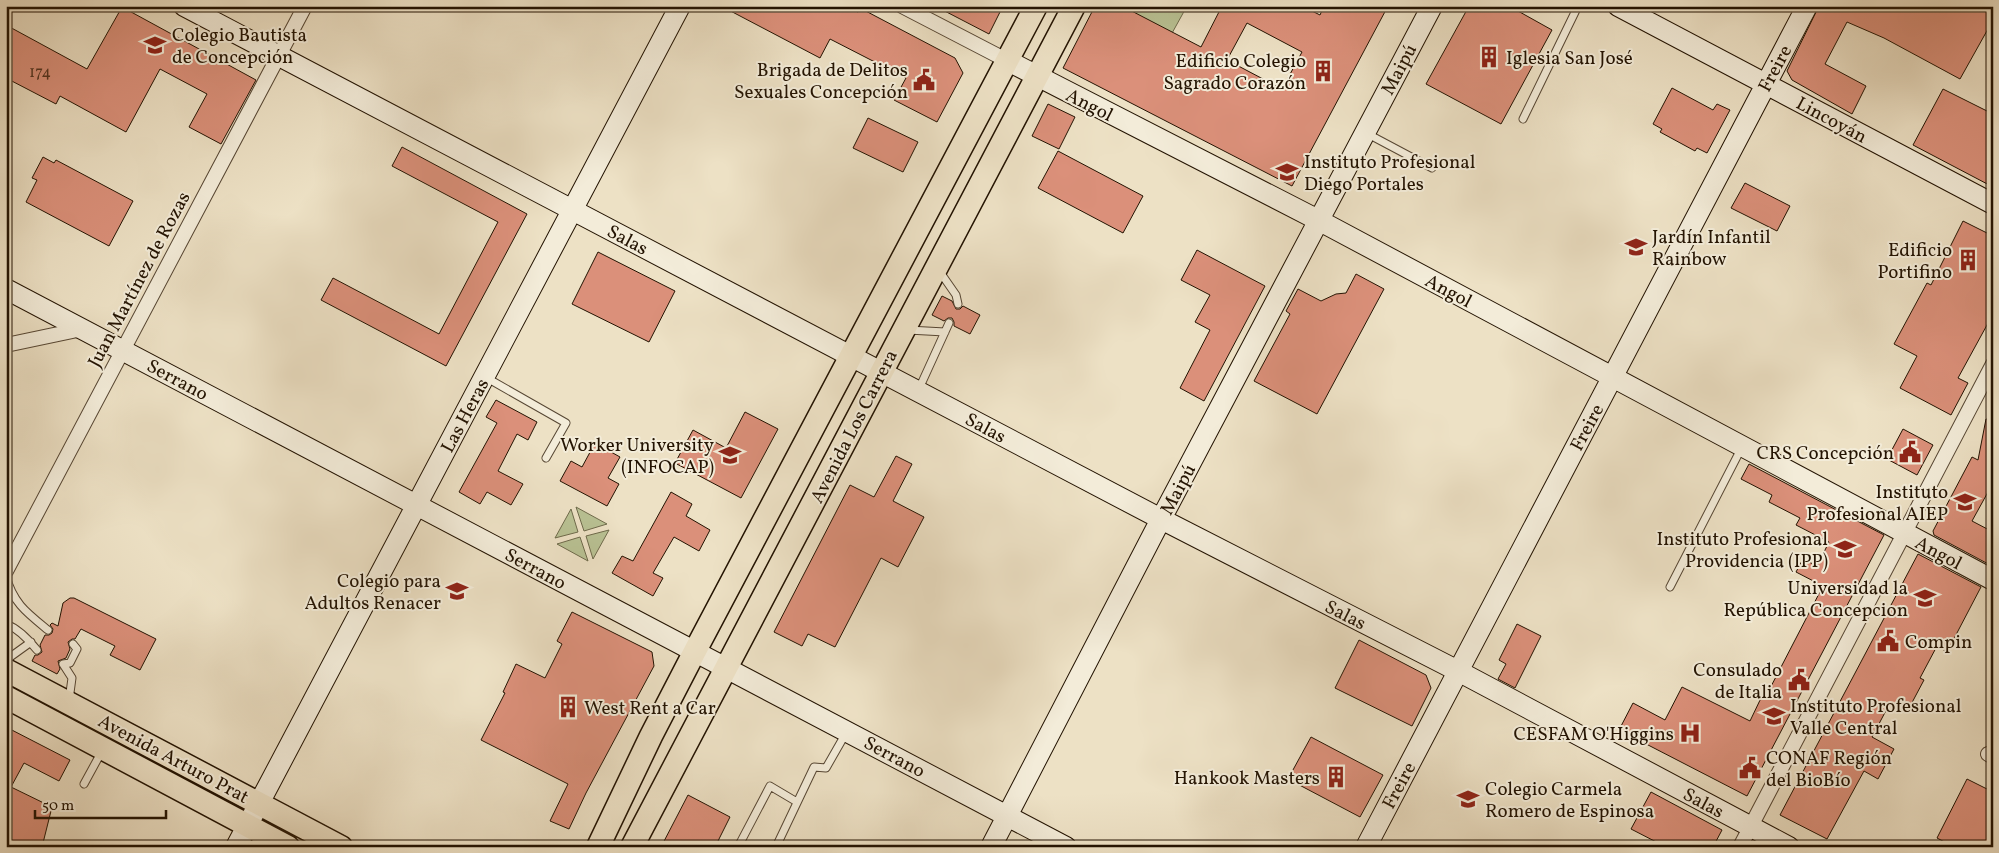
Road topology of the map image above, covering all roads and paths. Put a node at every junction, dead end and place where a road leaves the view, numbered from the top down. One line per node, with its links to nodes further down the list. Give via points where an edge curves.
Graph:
1 (184, 6): 11 (street, Salas)
2 (305, 6): 11 (street, Juan Martínez de Rozas)
3 (680, 6): 19 (street, Las Heras)
4 (902, 6): 12 (street, Angol)
5 (1036, 6): 12 (main road, Avenida Los Carrera)
6 (1074, 6): 13 (main road, Avenida Los Carrera)
7 (1432, 6): 16 (street, Maipú)
8 (1578, 6): 15 (lane)
9 (1618, 6): 14 (street, Lincoyán)
10 (1807, 6): 14 (street, Freire)
11 (279, 56): 19 (street, Salas); 29 (street, Juan Martínez de Rozas)
12 (1008, 61): 13 (street, Angol); 30 (main road, Avenida Los Carrera)
13 (1037, 77): 20 (street, Angol); 21 (main road, Avenida Los Carrera)
14 (1766, 84): 18 (street, Lincoyán); 34 (street, Freire)
15 (1523, 119)
16 (1365, 132): 17 (lane); 20 (street, Maipú)
17 (1432, 168)
18 (1993, 204)
19 (572, 210): 30 (street, Salas); 33 (street, Las Heras)
20 (1320, 221): 34 (street, Angol); 39 (street, Maipú)
21 (937, 265): 23 (lane, via 941,277 956,295); 26 (main road, Avenida Los Carrera)
22 (6, 289): 25 (street, Serrano)
23 (958, 304)
24 (949, 324): 27 (lane)
25 (82, 329): 28 (street); 29 (street, Serrano)
26 (903, 330): 27 (lane); 32 (main road, Avenida Los Carrera)
27 (945, 332): 35 (lane)
28 (6, 345)
29 (122, 350): 38 (street, Serrano); 41 (street, Juan Martínez de Rozas)
30 (851, 356): 32 (street, Salas); 50 (main road, Avenida Los Carrera)
31 (1993, 364): 40 (street)
32 (881, 372): 35 (street, Salas); 52 (main road, Avenida Los Carrera)
33 (484, 377): 37 (lane, via 566,423); 38 (street, Las Heras)
34 (1612, 377): 36 (street, Angol); 54 (street, Freire)
35 (918, 391): 39 (street, Salas)
36 (1742, 447): 40 (street, Angol); 44 (lane)
37 (546, 458)
38 (417, 505): 50 (street, Serrano); 61 (street, Las Heras)
39 (1161, 519): 54 (street, Salas); 62 (street, Maipú)
40 (1903, 533): 43 (street, Angol); 64 (street)
41 (6, 571)
42 (6, 576): 46 (lane, via 20,607)
43 (1993, 580)
44 (1670, 587)
45 (6, 624): 47 (lane)
46 (48, 630)
47 (31, 642): 49 (lane); 51 (lane)
48 (73, 644): 56 (lane, via 77,649 70,663 63,664 72,678)
49 (37, 650)
50 (695, 651): 52 (street, Serrano); 68 (main road, Avenida Los Carrera)
51 (6, 660)
52 (727, 667): 57 (street, Serrano); 69 (main road, Avenida Los Carrera)
53 (6, 670): 56 (main road, Avenida Arturo Prat)
54 (1458, 671): 64 (street, Salas); 74 (street, Freire)
55 (6, 697): 58 (main road, Avenida Arturo Prat)
56 (68, 703): 61 (main road, Avenida Arturo Prat)
57 (848, 731): 60 (lane, via 826,768 814,768); 62 (street, Serrano)
58 (104, 749): 59 (lane); 63 (main road, Avenida Arturo Prat)
59 (84, 784)
60 (797, 802): 70 (lane, via 770,786); 71 (lane)
61 (259, 804): 63 (street, Las Heras); 67 (main road, Avenida Arturo Prat)
62 (1007, 816): 72 (street, Maipú); 73 (street, Serrano)
63 (248, 825): 65 (street, Las Heras); 66 (main road, Avenida Arturo Prat)
64 (1750, 826): 75 (street); 76 (street, Salas)
65 (236, 847)
66 (288, 847)
67 (341, 847)
68 (598, 847)
69 (632, 847)
70 (738, 847)
71 (776, 847)
72 (991, 847)
73 (1066, 847)
74 (1366, 847)
75 (1740, 847)
76 (1789, 847)

